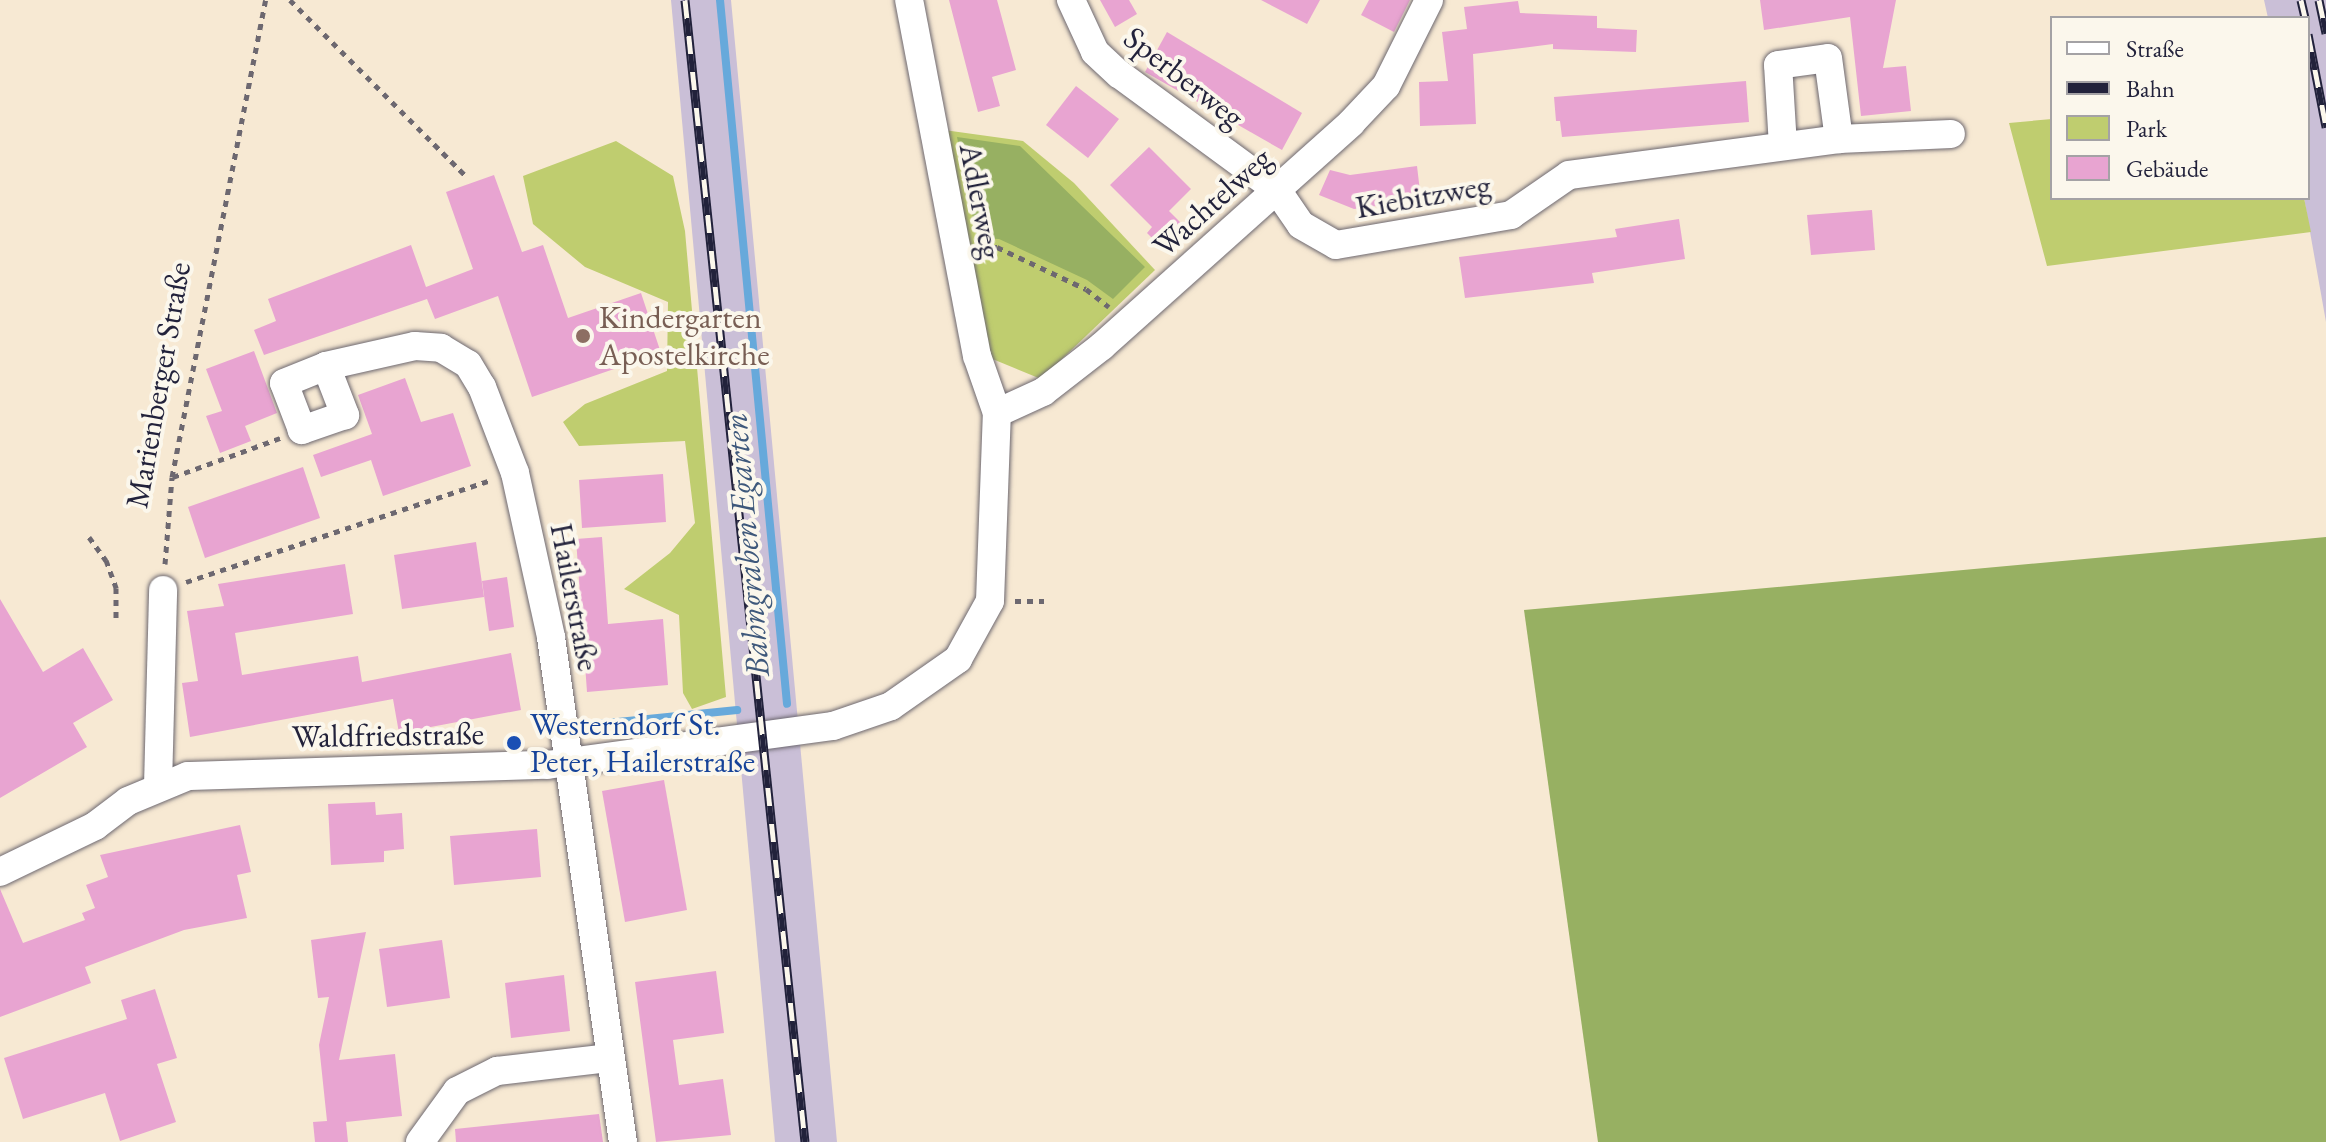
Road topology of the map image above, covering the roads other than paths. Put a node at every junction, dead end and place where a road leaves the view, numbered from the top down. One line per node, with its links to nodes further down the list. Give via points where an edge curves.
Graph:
1 (909, 0): 9 (street, Adlerweg, via 977,356)
2 (1071, 0): 7 (street, Sperberweg, via 1095,52 1111,67)
3 (1429, 0): 7 (street, Wachtelweg, via 1386,86)
4 (1951, 134): 5 (street, Kiebitzweg)
5 (1839, 139): 6 (street, Kiebitzweg); 6 (street, via 1828,58 1778,65)
6 (1783, 146): 7 (street, Kiebitzweg, via 1569,175 1511,215 1336,245 1301,225)
7 (1277, 190): 9 (street, Wachtelweg, via 1043,392)
8 (326, 366): 8 (street, Hailerstraße, via 284,383 302,430 345,415); 11 (street, Hailerstraße, via 415,346 441,348 468,364 515,473)
9 (997, 413): 11 (street, Waldfriedstraße, via 990,601 958,659 891,706 833,726)
10 (163, 590): 12 (street)
11 (572, 763): 12 (street, Waldfriedstraße, via 407,773 217,771); 14 (street, Hailerstraße)
12 (158, 786): 13 (street, Waldfriedstraße, via 95,826)
13 (0, 872)
14 (610, 1058): 15 (street, via 497,1071 457,1091); 16 (street, Hailerstraße)
15 (420, 1142)
16 (623, 1142)

